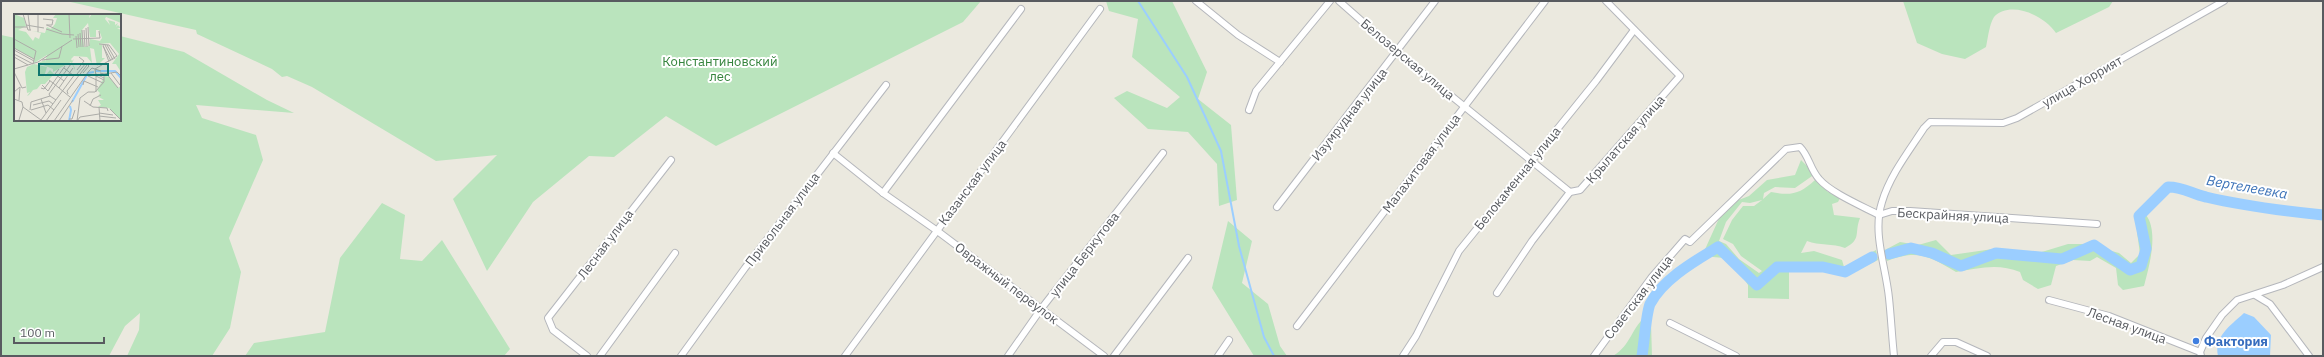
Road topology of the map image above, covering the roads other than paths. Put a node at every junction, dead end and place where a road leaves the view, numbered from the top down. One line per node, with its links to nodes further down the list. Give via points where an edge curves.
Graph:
1 (1196, 1): 12 (street, via 1238,34)
2 (1330, 1): 12 (street)
3 (1339, 1): 11 (street, Белозерская улица)
4 (1435, 1): 11 (street, Изумрудная улица)
5 (1545, 1): 14 (street, Малахитовая улица)
6 (1606, 1): 10 (street)
7 (2224, 1): 23 (street, улица Хоррият, via 2017,118 2003,123 1930,122 1895,173 1882,201)
8 (1021, 9): 20 (street)
9 (1100, 9): 25 (street, Казанская улица)
10 (1634, 30): 19 (street, Белокаменная улица); 21 (street, Крылатская улица, via 1680,76 1580,190)
11 (1397, 52): 14 (street, Белозерская улица); 22 (street, Изумрудная улица)
12 (1280, 62): 15 (street, via 1256,91)
13 (886, 85): 16 (street, Привольная улица)
14 (1464, 106): 19 (street, Белозерская улица); 35 (street, Малахитовая улица)
15 (1249, 110)
16 (833, 153): 20 (street, Овражный переулок); 40 (street, Привольная улица)
17 (1163, 153): 33 (street, улица Беркутова)
18 (671, 160): 38 (street, Лесная улица, via 548,318 553,330)
19 (1530, 161): 21 (street, Белозерская улица); 46 (street, Белокаменная улица, via 1459,251)
20 (883, 192): 25 (street, Овражный переулок)
21 (1570, 192): 30 (street, Крылатская улица, via 1532,240)
22 (1277, 207)
23 (1879, 215): 24 (street, Бескрайняя улица, via 1892,211 1910,211); 26 (street, Бескрайняя улица, via 1818,178 1806,153 1800,147 1786,149 1690,242); 49 (street, via 1879,235 1890,299)
24 (2097, 224)
25 (936, 230): 33 (street, Овражный переулок); 41 (street, Казанская улица)
26 (1685, 239): 47 (street, Советская улица, via 1651,278)
27 (675, 253): 39 (street)
28 (1188, 258): 44 (street)
29 (2323, 267): 31 (street)
30 (1497, 292)
31 (2255, 295): 37 (street, via 2237,300 2222,315 2206,338); 52 (street, via 2270,304)
32 (2049, 300): 37 (street, Лесная улица, via 2109,316)
33 (1041, 309): 42 (street, улица Беркутова); 43 (street, Овражный переулок)
34 (1670, 323): 48 (street)
35 (1296, 326)
36 (1229, 340): 45 (street)
37 (2200, 354)
38 (587, 356)
39 (600, 356)
40 (681, 356)
41 (845, 356)
42 (1008, 356)
43 (1104, 356)
44 (1114, 356)
45 (1218, 356)
46 (1404, 356)
47 (1594, 356)
48 (1736, 356)
49 (1894, 356)
50 (1931, 356): 51 (street, via 1942,342 1956,342)
51 (1987, 356)
52 (2309, 356)

